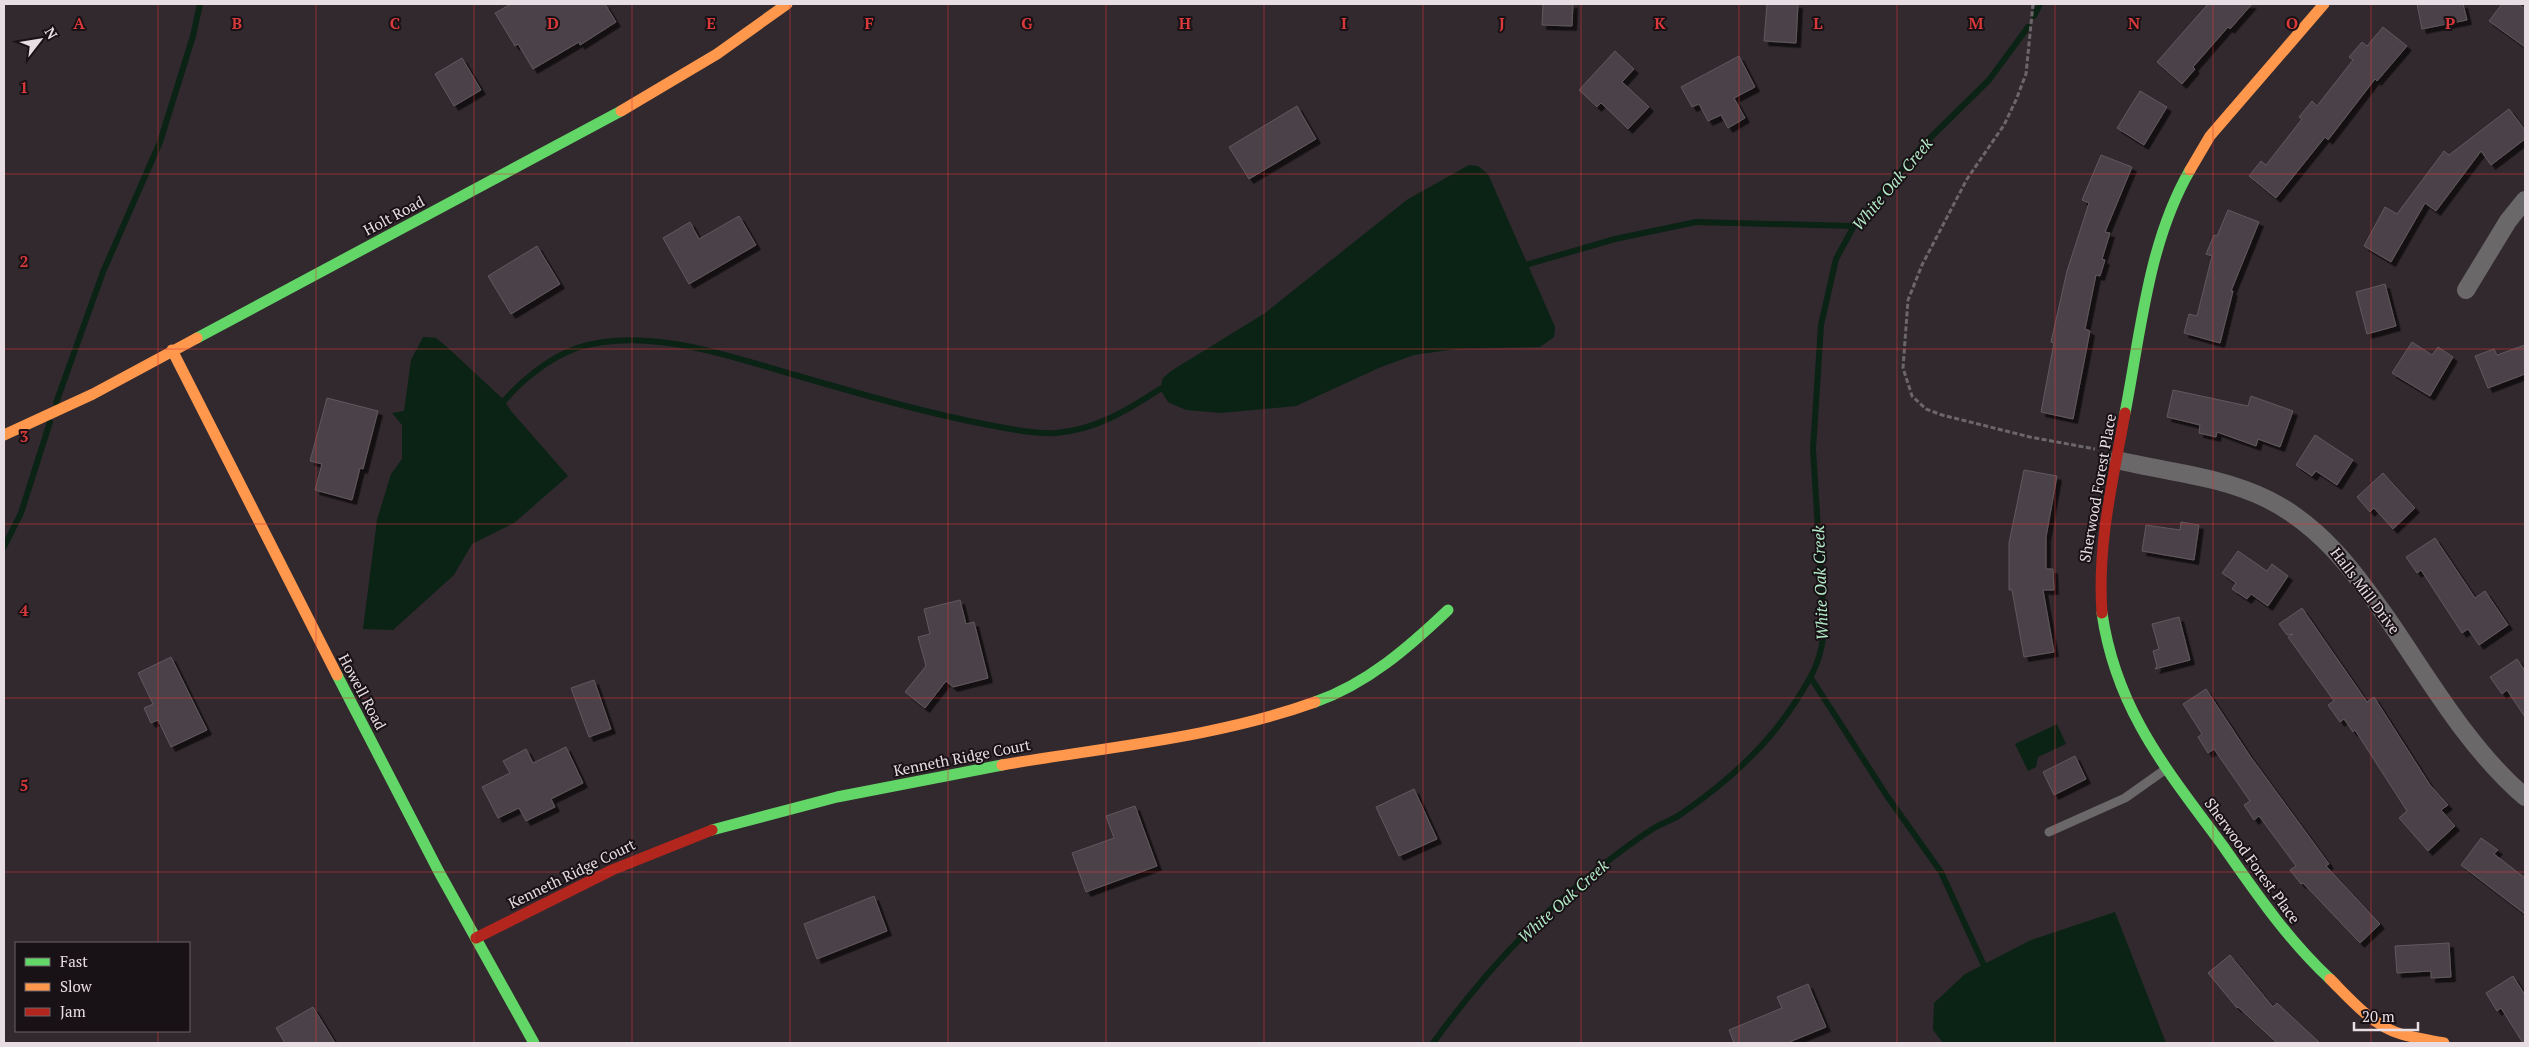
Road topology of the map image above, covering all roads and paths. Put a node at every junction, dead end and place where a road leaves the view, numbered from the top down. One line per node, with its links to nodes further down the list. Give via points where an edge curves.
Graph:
1 (787, 4): 6 (street, Holt Road, via 709,62)
2 (2033, 4): 8 (path, via 2026,74 2016,100 2004,125 1967,179 1922,265 1908,300 1904,368 1912,396 1926,409 2030,437 2106,450)
3 (2324, 4): 8 (street, Sherwood Forest Place, via 2210,136 2179,189 2158,241)
4 (2525, 200): 5 (street, via 2508,221)
5 (2466, 290)
6 (172, 350): 7 (street, Holt Road, via 85,397); 13 (street, Howell Road, via 290,587)
7 (4, 435)
8 (2117, 460): 10 (street, Sherwood Forest Place, via 2098,570 2100,604 2115,673 2130,711); 11 (street, Halls Mill Drive, via 2244,489 2268,500 2324,538 2368,591 2475,745 2500,775)
9 (1448, 610): 13 (street, Kenneth Ridge Court, via 1414,641 1355,684 1285,713 1194,733 994,766 751,817 700,832 626,863)
10 (2166, 769): 12 (lane, via 2125,798); 15 (street, Sherwood Forest Place, via 2305,956 2364,1012 2383,1024 2400,1034)
11 (2525, 797)
12 (2049, 832)
13 (476, 938): 14 (street, Howell Road)
14 (534, 1043)
15 (2444, 1043)

